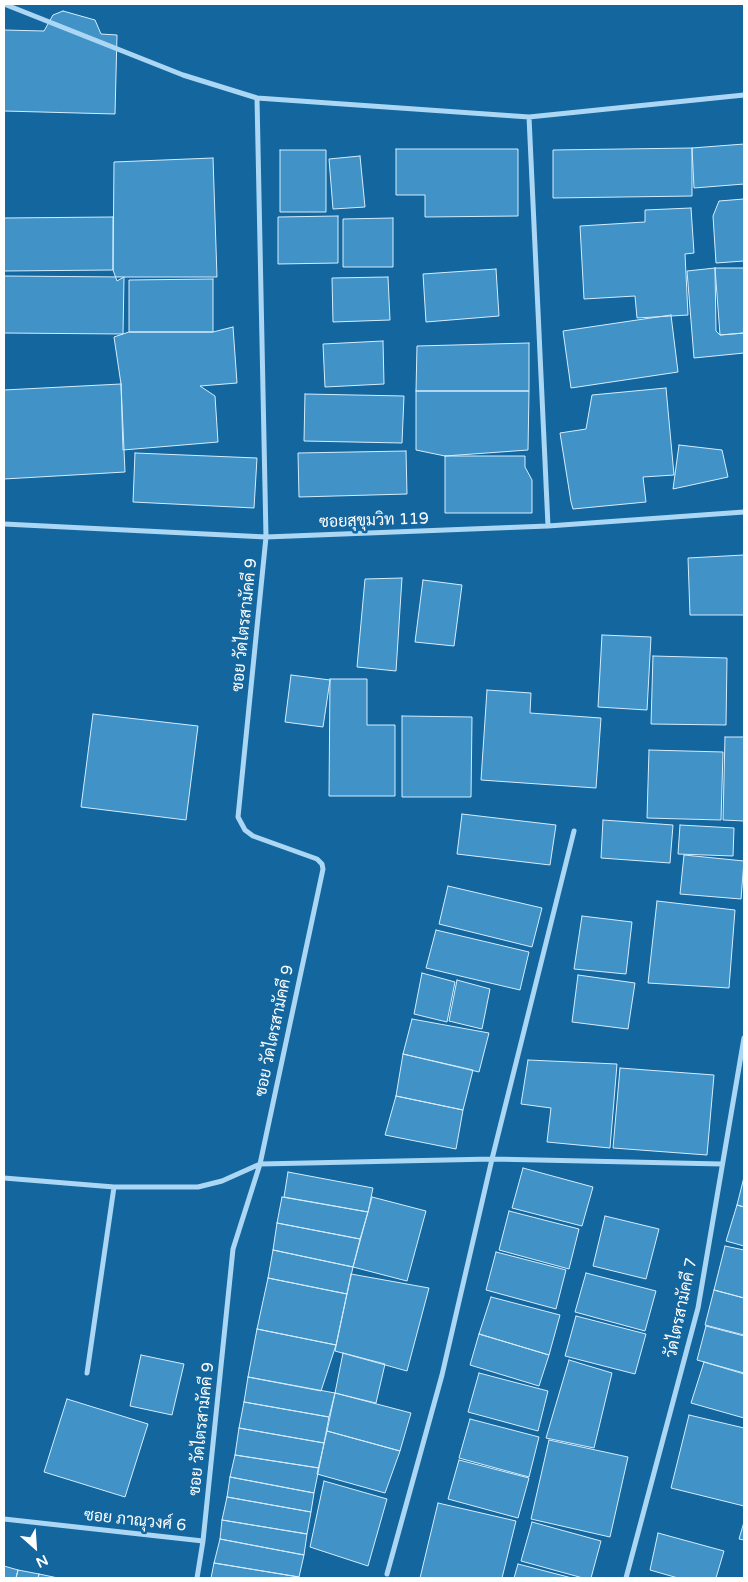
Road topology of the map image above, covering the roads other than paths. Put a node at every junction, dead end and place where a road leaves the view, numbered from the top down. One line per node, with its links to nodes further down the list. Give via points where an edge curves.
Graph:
1 (4, 4): 3 (street, via 183,74)
2 (744, 95): 4 (street)
3 (256, 98): 4 (street); 8 (street, ซอย วัดไตรสามัคคี 9)
4 (530, 117): 7 (street)
5 (744, 512): 7 (street, ซอยสุขุมวิท 119)
6 (4, 524): 8 (street, ซอยสุขุมวิท 119)
7 (548, 526): 8 (street, ซอยสุขุมวิท 119)
8 (266, 537): 12 (street, ซอย วัดไตรสามัคคี 9, via 238,817 245,830 253,836 317,859 323,869)
9 (574, 831): 11 (street)
10 (744, 1038): 13 (street, วัดไตรสามัคคี 7)
11 (492, 1160): 12 (street); 13 (street); 19 (street, via 442,1375)
12 (260, 1164): 15 (street, via 198,1187); 18 (street, ซอย วัดไตรสามัคคี 9, via 233,1249)
13 (722, 1164): 21 (street, วัดไตรสามัคคี 7, via 698,1308)
14 (4, 1178): 15 (street)
15 (114, 1187): 16 (street)
16 (87, 1373)
17 (4, 1519): 18 (street, ซอย ภาณุวงศ์ 6)
18 (203, 1541): 20 (street, ซอย วัดไตรสามัคคี 9)
19 (387, 1574)
20 (197, 1578)
21 (626, 1578)

